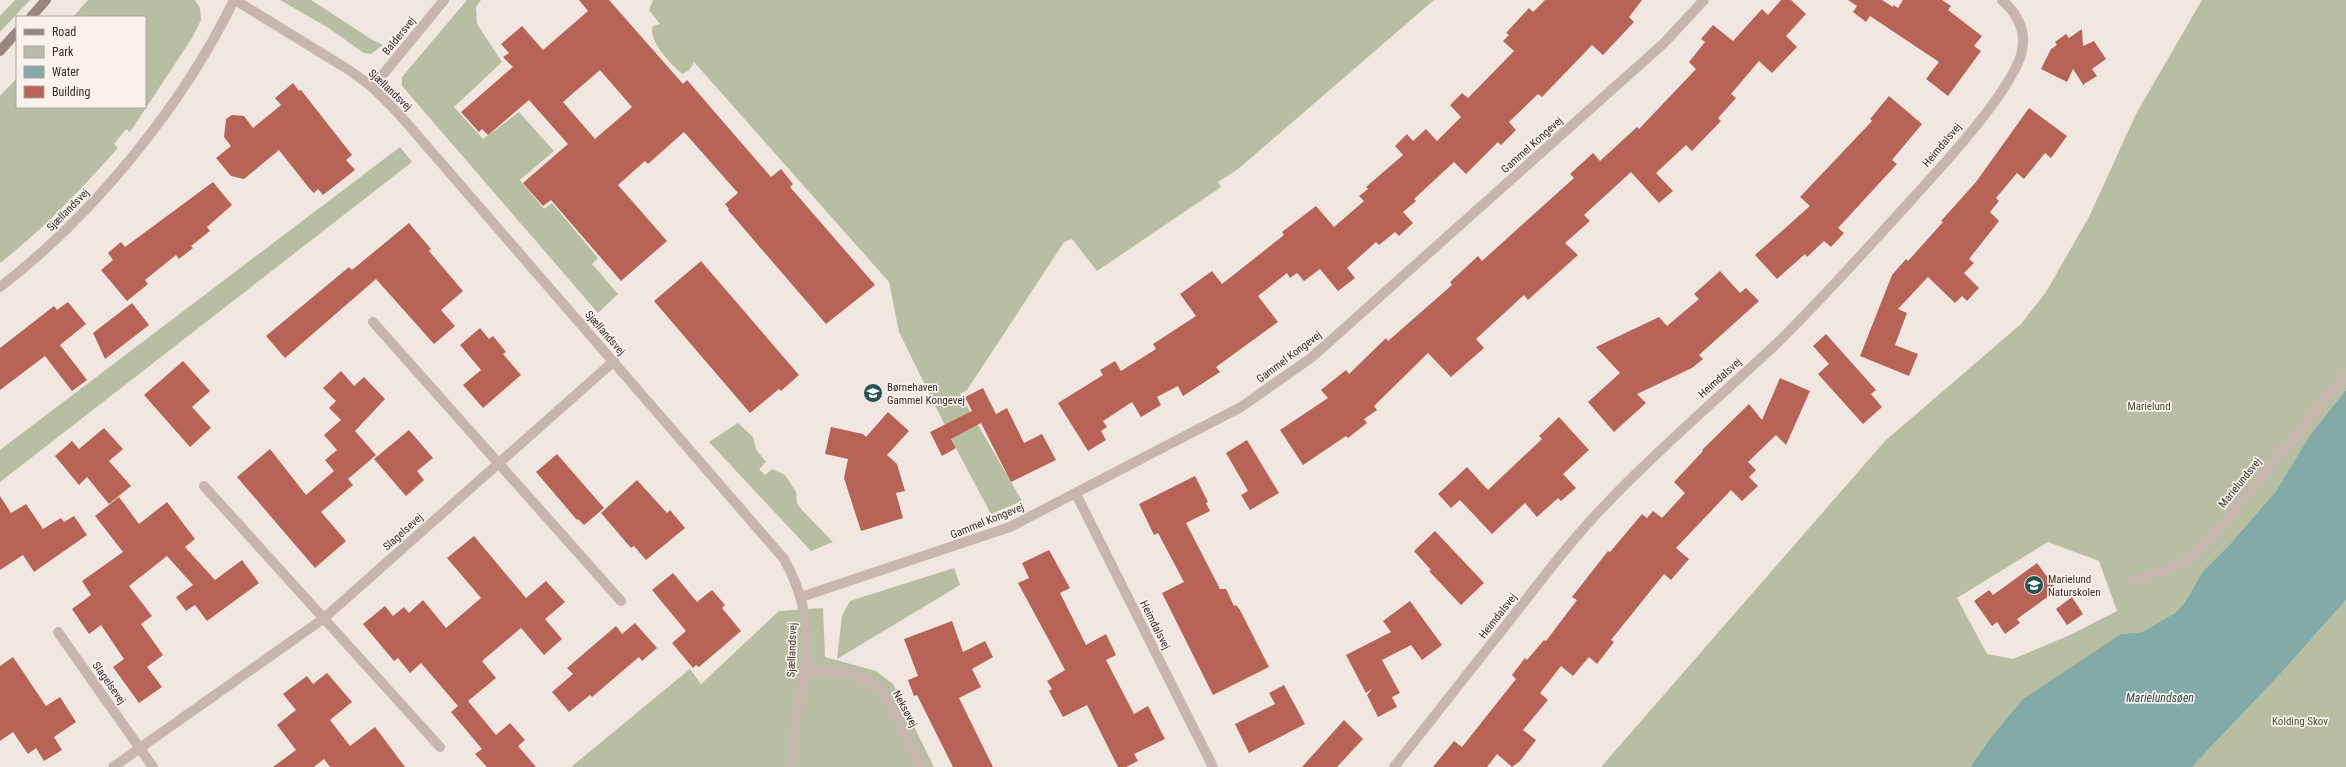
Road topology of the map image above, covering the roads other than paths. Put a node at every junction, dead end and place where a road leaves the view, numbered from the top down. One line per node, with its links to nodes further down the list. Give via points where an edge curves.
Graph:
1 (46, 0): 6 (main road)
2 (235, 0): 9 (street, Sjællandsvej, via 322,51); 10 (street, Sjællandsvej, via 203,57 157,124 99,197 33,262)
3 (444, 0): 9 (street, Baldersvej, via 385,72)
4 (1704, 0): 16 (street, Gammel Kongevej, via 1657,49 1311,358 1241,407)
5 (2002, 0): 30 (street, Heimdalsvej, via 2014,11 2020,23 2024,42 2018,63 1991,105 1937,171 1873,242 1773,346 1662,448 1610,500 1560,556)
6 (32, 16)
7 (16, 33): 8 (main road)
8 (0, 51)
9 (370, 86): 12 (street, Sjællandsvej, via 425,143)
10 (0, 287)
11 (373, 322): 14 (street)
12 (614, 361): 14 (street, Slagelsevej); 18 (street, Sjællandsvej, via 784,559)
13 (2346, 373): 17 (street, Marielundsvej, via 2226,520 2190,557 2164,571)
14 (499, 463): 19 (street); 20 (street, Slagelsevej)
15 (204, 486): 20 (street)
16 (1076, 494): 18 (street, Gammel Kongevej, via 980,539); 29 (street, Heimdalsvej)
17 (2131, 581)
18 (801, 597): 22 (street, Sjællandsvej, via 806,622)
19 (621, 601)
20 (323, 619): 23 (street); 24 (street, Slagelsevej)
21 (58, 632): 24 (street, Slagelsevej)
22 (805, 669): 27 (street, Sjællandsvej, via 793,735); 28 (street, Neksøvej, via 850,674 868,681 883,692)
23 (440, 747)
24 (141, 749): 25 (street, Slagelsevej); 26 (street, Slagelsevej)
25 (113, 767)
26 (153, 767)
27 (791, 767)
28 (921, 767)
29 (1213, 767)
30 (1394, 767)

